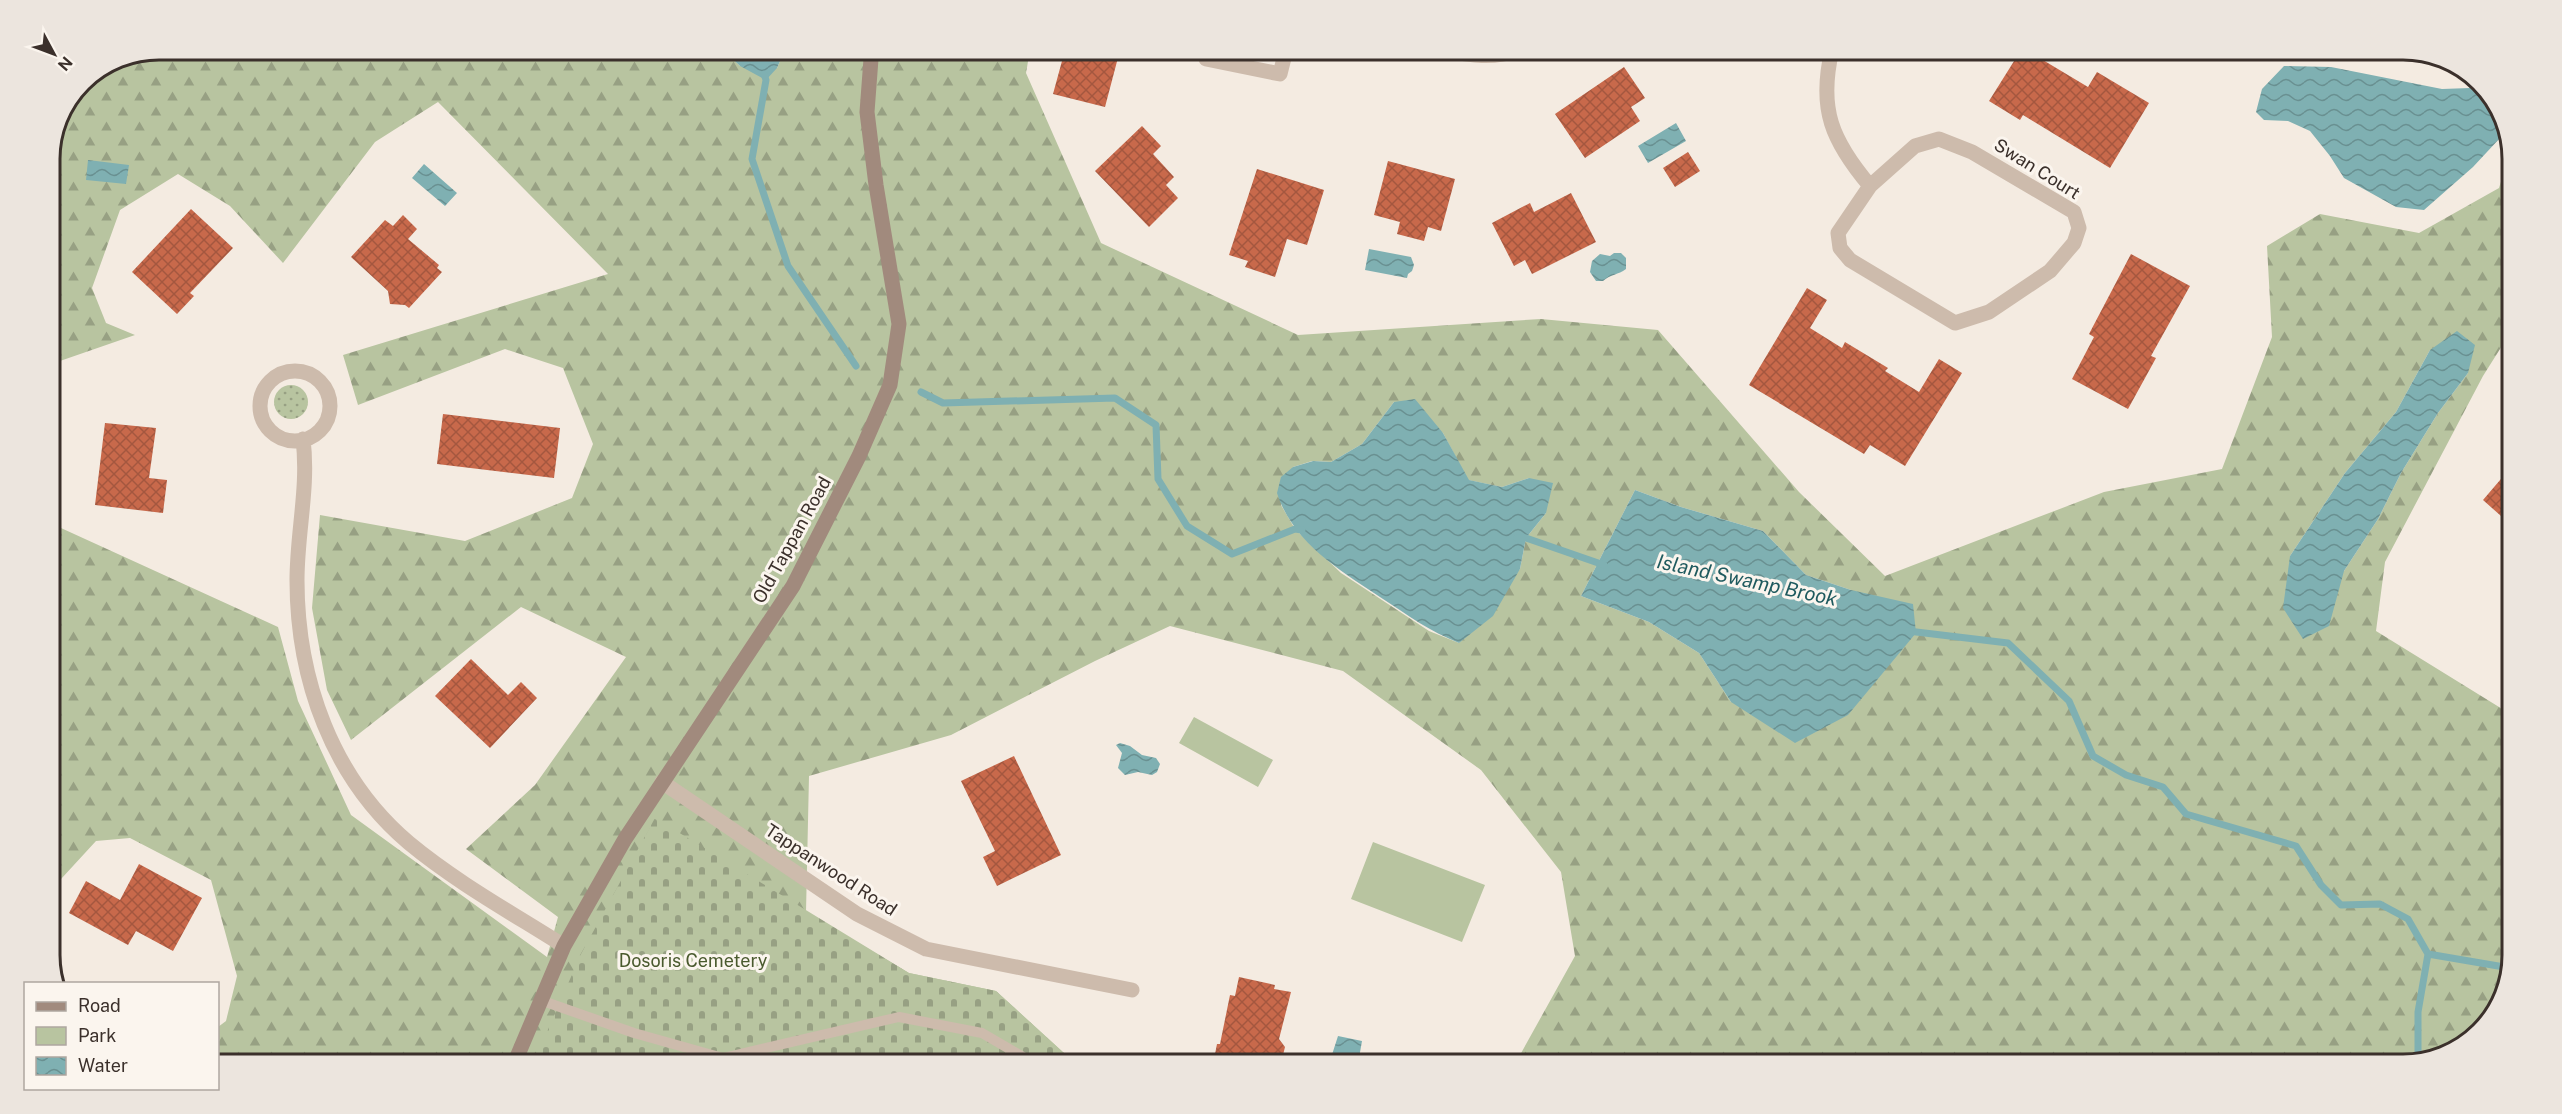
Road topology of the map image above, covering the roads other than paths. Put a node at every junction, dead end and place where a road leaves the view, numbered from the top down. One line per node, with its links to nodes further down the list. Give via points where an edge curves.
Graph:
1 (872, 60): 7 (street, Old Tappan Road, via 867,112 899,324 890,385 793,586)
2 (1211, 60): 3 (street, via 1280,75)
3 (1284, 60)
4 (1829, 60): 5 (street, via 1825,105 1847,159)
5 (1870, 186): 5 (street, Swan Court, via 1915,146 1940,139 1972,152 2074,212 2079,228 2074,243 2050,271 1989,312 1955,323 1850,260 1840,248 1838,233)
6 (303, 440): 6 (street, via 322,428 330,406 328,395 315,377 293,370 272,379 265,388 260,411 280,437); 8 (street, via 306,485 297,579 300,636 314,702 341,762 366,800 409,842 464,883)
7 (662, 782): 8 (street, Old Tappan Road); 9 (street, Tappanwood Road, via 857,914 926,950)
8 (564, 946): 10 (street, Old Tappan Road)
9 (1132, 990)
10 (540, 1000): 11 (street, Old Tappan Road); 12 (lane)
11 (518, 1054)
12 (709, 1054)
13 (740, 1054): 14 (lane, via 899,1017 982,1033)
14 (1017, 1054)

